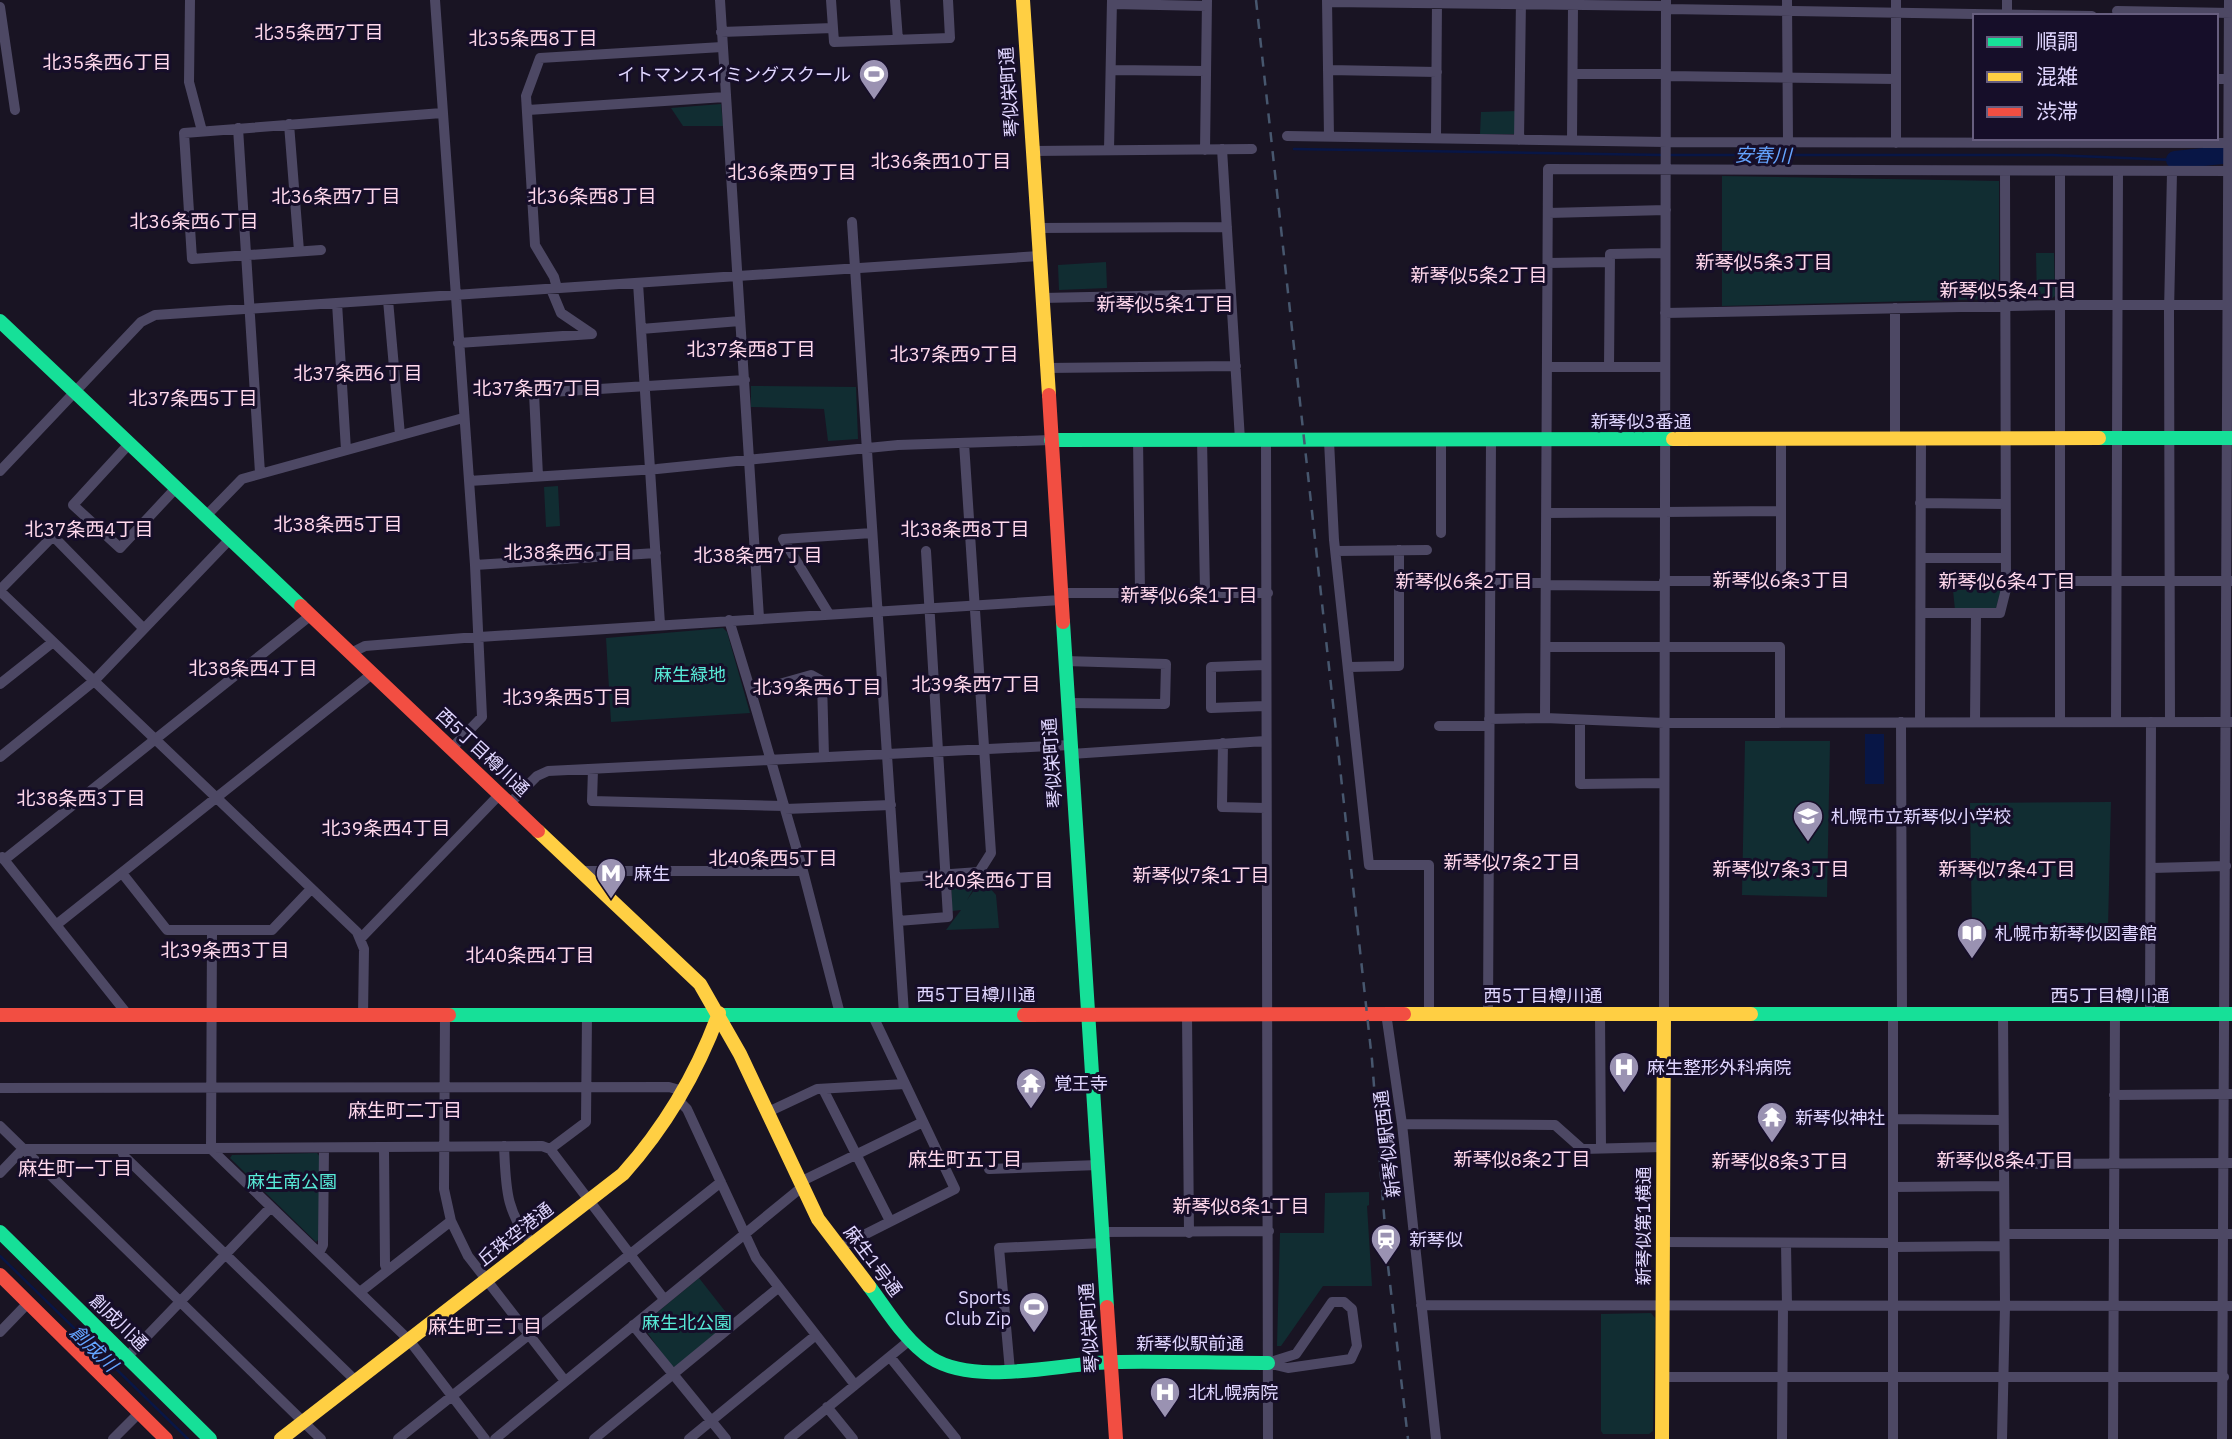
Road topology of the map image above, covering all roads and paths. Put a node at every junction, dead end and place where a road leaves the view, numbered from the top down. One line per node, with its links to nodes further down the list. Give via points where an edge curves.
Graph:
1 (190, 0): 44 (street, via 189,82)
2 (435, 0): 41 (street)
3 (720, 0): 25 (street)
4 (831, 0): 24 (street)
5 (895, 0): 26 (street)
6 (948, 0): 26 (street, via 950,38)
7 (1023, 0): 59 (main road, 琴似栄町通)
8 (1896, 0): 21 (street)
9 (2007, 0): 23 (street)
10 (2229, 0): 22 (street)
11 (1327, 1): 13 (street); 30 (street)
12 (1112, 2): 15 (street); 29 (street)
13 (1437, 2): 14 (street); 32 (street)
14 (1521, 2): 16 (street); 48 (street)
15 (1207, 3): 31 (street)
16 (1573, 5): 17 (street); 33 (street)
17 (1666, 5): 18 (street); 34 (street)
18 (1787, 5): 21 (street); 35 (street)
19 (0, 7): 28 (street)
20 (2117, 9): 22 (street)
21 (1896, 12): 23 (street); 36 (street)
22 (2230, 13): 37 (street)
23 (2007, 14)
24 (833, 28): 25 (street); 26 (street, via 834,43)
25 (721, 32): 27 (street)
26 (898, 40)
27 (722, 47): 38 (street); 40 (street, via 540,58 526,96)
28 (3, 48): 39 (street)
29 (1111, 70): 31 (street); 57 (street)
30 (1328, 70): 32 (street); 46 (street)
31 (1206, 71): 58 (street)
32 (1437, 72): 47 (street)
33 (1573, 74): 34 (street); 49 (street)
34 (1666, 75): 35 (street); 53 (street)
35 (1787, 76): 36 (street); 51 (street)
36 (1896, 79): 52 (street)
37 (2230, 79): 54 (street)
38 (725, 97): 40 (street); 79 (street)
39 (15, 110)
40 (528, 110): 81 (street, via 535,245 554,277)
41 (442, 113): 42 (street); 83 (street)
42 (289, 124): 43 (street); 72 (street)
43 (238, 128): 44 (street); 74 (street)
44 (202, 131): 74 (street, via 184,132 192,259)
45 (1287, 136): 46 (street)
46 (1329, 137): 47 (street)
47 (1436, 138): 48 (street)
48 (1519, 140): 49 (street)
49 (1572, 140): 53 (street)
50 (2116, 141): 52 (street); 54 (street)
51 (1788, 142): 52 (street); 53 (street)
52 (1896, 143)
53 (1666, 145): 60 (street)
54 (2228, 145): 61 (street)
55 (1222, 149): 56 (street); 58 (street); 69 (street)
56 (1252, 149)
57 (1109, 150): 58 (street); 59 (street)
58 (1205, 150)
59 (1032, 151): 70 (main road, 琴似栄町通)
60 (1666, 166): 62 (street); 66 (street); 67 (street, via 1548,169)
61 (2228, 169): 64 (street); 90 (street)
62 (2005, 171): 63 (street); 91 (street)
63 (2060, 171): 65 (street); 89 (street)
64 (2172, 172): 65 (street); 88 (street)
65 (2118, 173): 87 (street)
66 (1666, 210): 67 (street); 73 (street)
67 (1549, 213): 77 (street)
68 (852, 222): 78 (street)
69 (1227, 227): 70 (street); 82 (street)
70 (1037, 228): 75 (main road, 琴似栄町通)
71 (321, 250): 72 (street)
72 (299, 251): 74 (street)
73 (1665, 253): 76 (street, via 1610,254); 94 (street)
74 (247, 256): 93 (street)
75 (1039, 256): 78 (street); 84 (main road, 琴似栄町通)
76 (1610, 262): 77 (street); 101 (street)
77 (1549, 263): 100 (street)
78 (855, 268): 79 (street); 129 (street)
79 (738, 276): 80 (street); 95 (street)
80 (638, 283): 81 (street); 97 (street)
81 (554, 288): 83 (street); 98 (street, via 561,313 592,334)
82 (1231, 294): 84 (street); 99 (street)
83 (454, 295): 85 (street); 98 (street)
84 (1042, 298): 103 (main road, 琴似栄町通)
85 (388, 300): 86 (street); 108 (street)
86 (337, 303): 93 (street); 130 (street)
87 (2117, 304): 88 (street); 89 (street); 117 (street)
88 (2171, 304): 90 (street); 118 (street)
89 (2061, 305): 91 (street); 116 (street)
90 (2230, 305): 110 (street)
91 (2006, 306): 92 (street); 115 (street)
92 (1895, 308): 94 (street); 113 (street)
93 (250, 309): 106 (street, via 147,317); 134 (street)
94 (1665, 313): 102 (street)
95 (740, 321): 97 (street); 104 (street)
96 (2, 325): 106 (main road, 西5丁目樽川通)
97 (641, 329): 105 (street)
98 (458, 343): 107 (street)
99 (1236, 366): 103 (street); 120 (street)
100 (1548, 367): 101 (street); 123 (street)
101 (1609, 367): 102 (street)
102 (1665, 367): 124 (street)
103 (1046, 368): 119 (main road, 琴似栄町通)
104 (745, 380): 105 (street); 131 (street)
105 (645, 387): 132 (street); 135 (street, via 534,393)
106 (75, 392): 128 (main road, 西5丁目樽川通); 133 (street)
107 (463, 418): 108 (street); 136 (street)
108 (400, 435): 130 (street)
109 (1138, 438): 111 (main road, 新琴似3番通); 119 (main road, 新琴似3番通); 163 (street)
110 (2229, 438): 118 (main road, 新琴似3番通); 158 (street)
111 (1202, 439): 120 (main road, 新琴似3番通); 164 (street)
112 (1781, 439): 113 (main road, 新琴似3番通); 124 (main road, 新琴似3番通); 140 (street)
113 (1895, 439): 114 (main road, 新琴似3番通)
114 (1921, 439): 115 (main road, 新琴似3番通); 138 (street)
115 (2004, 439): 116 (main road, 新琴似3番通); 139 (street)
116 (2061, 439): 117 (main road, 新琴似3番通); 156 (street)
117 (2116, 439): 118 (main road, 新琴似3番通); 157 (street)
118 (2169, 439): 155 (street)
119 (1051, 440): 127 (street); 166 (main road, 琴似栄町通)
120 (1240, 440): 125 (main road, 新琴似3番通)
121 (1441, 440): 122 (main road, 新琴似3番通); 126 (main road, 新琴似3番通); 145 (street)
122 (1491, 440): 123 (main road, 新琴似3番通); 159 (street)
123 (1546, 440): 124 (main road, 新琴似3番通); 141 (street)
124 (1665, 440): 142 (street)
125 (1266, 441): 126 (main road, 新琴似3番通); 165 (street)
126 (1329, 441): 150 (street)
127 (964, 443): 129 (street); 167 (street)
128 (129, 444): 137 (main road, 西5丁目樽川通); 137 (street, via 73,505 120,548)
129 (867, 448): 131 (street); 144 (street)
130 (346, 450): 134 (street)
131 (749, 460): 132 (street); 174 (street)
132 (651, 469): 135 (street); 151 (street)
133 (0, 471)
134 (260, 473): 143 (street, via 242,479)
135 (538, 476): 136 (street)
136 (469, 481): 154 (street)
137 (176, 488): 143 (main road, 西5丁目樽川通)
138 (1920, 503): 139 (street); 152 (street)
139 (2005, 504): 153 (street)
140 (1781, 511): 142 (street); 160 (street, via 1781,581)
141 (1546, 513): 142 (street); 161 (street)
142 (1665, 513): 160 (street)
143 (206, 516): 146 (main road, 西5丁目樽川通)
144 (872, 533): 169 (street); 170 (street, via 783,539)
145 (1441, 533)
146 (230, 539): 173 (main road, 西5丁目樽川通); 177 (street)
147 (1399, 550): 148 (street); 150 (street); 185 (street, via 1399,666)
148 (1427, 550)
149 (926, 551): 168 (street)
150 (1336, 551): 185 (street)
151 (656, 553): 154 (street); 176 (street)
152 (1921, 558): 153 (street); 171 (street)
153 (2005, 558): 172 (street, via 2006,589 2000,613)
154 (475, 565): 178 (street)
155 (2170, 580): 157 (street); 158 (street); 201 (street)
156 (2061, 581): 157 (street); 198 (street)
157 (2116, 581): 199 (street)
158 (2229, 581): 202 (street)
159 (1491, 583): 161 (street); 194 (street)
160 (1664, 583): 161 (street); 181 (street)
161 (1546, 584): 180 (street)
162 (0, 591): 177 (street, via 53,536); 179 (street)
163 (1140, 592): 164 (street); 166 (street)
164 (1205, 592): 165 (street)
165 (1268, 593): 184 (street)
166 (1061, 596): 167 (street); 183 (main road, 琴似栄町通)
167 (975, 605): 168 (street); 210 (street)
168 (929, 608): 169 (street); 212 (street)
169 (877, 611): 170 (street); 213 (street)
170 (830, 614): 174 (street)
171 (1920, 614): 172 (street); 196 (street)
172 (1976, 614): 197 (street)
173 (311, 615): 182 (main road, 西5丁目樽川通); 206 (street)
174 (759, 618): 175 (street)
175 (729, 620): 176 (street); 189 (street)
176 (660, 624): 178 (street)
177 (144, 629): 187 (street)
178 (479, 636): 182 (street, via 365,646); 209 (street, via 482,717)
179 (53, 642): 187 (street); 188 (street)
180 (1546, 647): 181 (street); 192 (street)
181 (1664, 647): 203 (street); 204 (street, via 1780,647)
182 (351, 653): 186 (main road, 西5丁目樽川通)
183 (1065, 661): 190 (main road, 琴似栄町通); 190 (street, via 1166,663 1165,704)
184 (1265, 665): 191 (street); 191 (street, via 1211,667 1211,708)
185 (1349, 667): 246 (street, via 1369,865 1429,865)
186 (372, 674): 209 (main road, 西5丁目樽川通); 219 (street)
187 (94, 681): 206 (street); 214 (street)
188 (0, 684)
189 (751, 692): 215 (street, via 811,675 822,681); 216 (street)
190 (1068, 703): 211 (main road, 琴似栄町通)
191 (1265, 706): 207 (street)
192 (1545, 718): 193 (street); 194 (street)
193 (1580, 721): 203 (street); 218 (street, via 1580,784)
194 (1488, 722): 205 (street); 247 (street)
195 (1901, 722): 196 (street); 204 (street); 250 (street)
196 (1920, 722): 197 (street)
197 (1975, 722): 198 (street)
198 (2060, 722): 199 (street)
199 (2116, 722): 200 (street)
200 (2151, 722): 201 (street); 226 (street)
201 (2170, 722): 202 (street)
202 (2229, 722): 225 (street)
203 (1664, 723): 204 (street); 218 (street)
204 (1780, 723)
205 (1439, 726)
206 (155, 740): 219 (street); 224 (street)
207 (1265, 741): 208 (street); 223 (street)
208 (1223, 743): 211 (street); 223 (street, via 1222,807)
209 (450, 748): 220 (main road, 西5丁目樽川通)
210 (983, 749): 211 (street); 212 (street); 230 (street, via 991,853 979,872)
211 (1070, 749): 243 (main road, 琴似栄町通)
212 (938, 751): 213 (street); 230 (street)
213 (887, 754): 215 (street); 221 (street)
214 (0, 757)
215 (824, 757): 216 (street)
216 (771, 760): 217 (street); 222 (street)
217 (593, 769): 220 (street, via 548,771); 222 (street, via 592,801)
218 (1664, 783): 249 (street)
219 (216, 798): 229 (street); 232 (street)
220 (505, 799): 227 (main road, 西5丁目樽川通); 236 (street)
221 (891, 806): 222 (street); 231 (street)
222 (785, 807): 228 (street)
223 (1266, 808): 245 (street)
224 (2, 857): 234 (street)
225 (2226, 866): 226 (street); 254 (street)
226 (2152, 868): 253 (street)
227 (582, 871): 228 (street); 238 (main road, 西5丁目樽川通, via 700,984)
228 (803, 871): 240 (street)
229 (122, 873): 234 (street); 235 (street, via 167,930)
230 (946, 874): 231 (street); 233 (street, via 948,917)
231 (895, 878): 233 (street)
232 (311, 889): 235 (street, via 272,930); 236 (street)
233 (898, 921): 242 (street)
234 (56, 925): 255 (street)
235 (212, 930): 256 (street)
236 (361, 938): 257 (street)
237 (2, 1012): 255 (main road)
238 (719, 1013): 240 (main road, 西5丁目樽川通); 259 (main road); 267 (main road, 丘珠空港通, via 707,1050); 269 (main road, 麻生1号通)
239 (1386, 1013): 245 (main road, 西5丁目樽川通); 246 (main road, 西5丁目樽川通); 273 (street, 新琴似駅西通)
240 (840, 1014): 241 (main road, 西5丁目樽川通)
241 (872, 1014): 242 (main road, 西5丁目樽川通); 260 (street)
242 (904, 1014): 243 (main road, 西5丁目樽川通)
243 (1088, 1014): 244 (main road, 西5丁目樽川通); 289 (main road, 琴似栄町通)
244 (1187, 1014): 245 (main road, 西5丁目樽川通); 303 (street)
245 (1269, 1014): 300 (street)
246 (1430, 1014): 247 (main road, 西5丁目樽川通)
247 (1488, 1014): 248 (main road, 西5丁目樽川通)
248 (1600, 1014): 249 (main road, 西5丁目樽川通); 280 (street)
249 (1664, 1014): 250 (main road, 西5丁目樽川通); 277 (main road, 新琴似第1横通)
250 (1897, 1014): 251 (main road, 西5丁目樽川通); 270 (street)
251 (2003, 1014): 252 (main road, 西5丁目樽川通); 271 (street)
252 (2115, 1014): 253 (main road, 西5丁目樽川通); 268 (street)
253 (2150, 1014): 254 (main road, 西5丁目樽川通)
254 (2229, 1014): 266 (street)
255 (128, 1015): 256 (main road)
256 (211, 1015): 257 (main road); 261 (street)
257 (363, 1015): 258 (main road)
258 (445, 1015): 259 (main road); 262 (street)
259 (587, 1015): 263 (street)
260 (905, 1084): 265 (street); 272 (street)
261 (211, 1086): 262 (street); 264 (street); 283 (street)
262 (444, 1087): 263 (street); 276 (street)
263 (586, 1087): 267 (street, via 669,1087); 284 (street, via 586,1122)
264 (0, 1088)
265 (823, 1089): 269 (street); 285 (street)
266 (2228, 1094): 268 (street); 286 (street)
267 (681, 1095): 292 (street); 296 (main road, 丘珠空港通, via 643,1153)
268 (2114, 1095): 288 (street)
269 (768, 1112): 293 (main road, 麻生1号通)
270 (1893, 1119): 271 (street); 295 (street)
271 (2003, 1120): 287 (street)
272 (923, 1122): 285 (street); 299 (street, via 955,1189)
273 (1402, 1124): 280 (street, via 1555,1125 1582,1149); 325 (street, 新琴似駅西通)
274 (0, 1126): 281 (street)
275 (504, 1146): 276 (street); 284 (street); 310 (street, via 509,1203 518,1226)
276 (443, 1147): 279 (street); 298 (street, via 444,1189)
277 (1663, 1147): 280 (street); 308 (main road, 新琴似第1横通)
278 (324, 1148): 279 (street); 283 (street); 314 (street, via 323,1245)
279 (384, 1148): 317 (street)
280 (1601, 1148)
281 (23, 1149): 282 (street); 291 (street); 323 (street)
282 (121, 1149): 283 (street); 316 (street)
283 (211, 1149): 297 (street)
284 (550, 1149): 296 (street)
285 (856, 1155): 293 (street); 299 (street)
286 (2228, 1163): 288 (street); 306 (street)
287 (2004, 1164): 288 (street); 294 (street)
288 (2114, 1164): 305 (street)
289 (1098, 1165): 290 (street); 307 (main road, 琴似栄町通)
290 (989, 1169)
291 (0, 1173)
292 (721, 1182): 302 (street); 315 (street)
293 (801, 1184): 302 (street); 313 (main road, 麻生1号通)
294 (2004, 1186): 295 (street); 304 (street)
295 (1893, 1187): 311 (street)
296 (589, 1200): 310 (main road, 丘珠空港通); 315 (street)
297 (271, 1207): 314 (street); 316 (street)
298 (451, 1221): 317 (street); 319 (street)
299 (890, 1221): 313 (street)
300 (1269, 1231): 303 (street); 342 (street)
301 (0, 1233): 339 (main road, 創成川通)
302 (745, 1233): 320 (street); 322 (street)
303 (1189, 1233): 307 (street)
304 (2004, 1234): 305 (street); 312 (street)
305 (2114, 1234): 306 (street); 330 (street)
306 (2228, 1234): 331 (street)
307 (1103, 1238): 341 (main road, 琴似栄町通); 344 (street, via 999,1248)
308 (1663, 1242): 309 (street); 326 (main road, 新琴似第1横通)
309 (1786, 1243): 311 (street); 327 (street)
310 (533, 1245): 319 (main road, 丘珠空港通)
311 (1894, 1245): 312 (street); 328 (street)
312 (2004, 1246): 329 (street)
313 (838, 1248): 337 (main road, 麻生1号通)
314 (318, 1253): 321 (street)
315 (630, 1254): 322 (street); 334 (street)
316 (226, 1255): 323 (street); 352 (street)
317 (387, 1270): 321 (street)
318 (0, 1275): 324 (main road)
319 (486, 1280): 334 (street); 336 (main road, 丘珠空港通)
320 (778, 1288): 335 (street); 345 (street)
321 (360, 1292): 336 (street)
322 (664, 1299): 332 (street)
323 (181, 1301): 339 (street); 359 (street)
324 (28, 1303): 333 (street); 357 (main road)
325 (1421, 1305): 326 (street); 376 (street, 新琴似駅西通)
326 (1662, 1306): 327 (street); 346 (main road, 新琴似第1横通)
327 (1785, 1306): 328 (street); 351 (street)
328 (1895, 1306): 329 (street); 348 (street)
329 (2005, 1306): 330 (street); 349 (street)
330 (2114, 1306): 331 (street); 350 (street)
331 (2228, 1306): 347 (street)
332 (633, 1325): 345 (street); 353 (street)
333 (0, 1332)
334 (529, 1335): 353 (street); 355 (street)
335 (816, 1335): 354 (street); 358 (street)
336 (409, 1340): 352 (main road, 丘珠空港通); 355 (street)
337 (910, 1340): 340 (street); 344 (main road, 麻生1号通, via 931,1358 957,1370)
338 (1304, 1341): 342 (street, via 1292,1357); 343 (street, via 1306,1353); 343 (street, via 1328,1304 1344,1302 1352,1309 1355,1356)
339 (127, 1357): 362 (main road, 創成川通)
340 (890, 1357): 354 (street); 373 (street)
341 (1111, 1362): 342 (main road, 新琴似駅前通); 344 (main road, 麻生1号通); 374 (main road, 琴似栄町通)
342 (1268, 1363): 343 (street, via 1288,1368); 375 (street)
343 (1320, 1365)
344 (1010, 1371)
345 (673, 1374): 358 (street); 368 (street)
346 (1662, 1377): 351 (street); 377 (main road, 新琴似第1横通)
347 (2224, 1377): 350 (street); 382 (street)
348 (1894, 1378): 349 (street); 351 (street); 379 (street)
349 (2003, 1378): 350 (street); 380 (street)
350 (2114, 1378): 381 (street)
351 (1783, 1379): 378 (street)
352 (356, 1381): 359 (main road, 丘珠空港通)
353 (565, 1381): 367 (street)
354 (855, 1385): 356 (street)
355 (452, 1395): 365 (street); 366 (street)
356 (827, 1407): 371 (street); 372 (street)
357 (139, 1413): 360 (street); 361 (main road)
358 (711, 1420): 369 (street); 370 (street)
359 (304, 1421): 363 (main road, 丘珠空港通); 364 (street)
360 (113, 1439)
361 (166, 1439)
362 (210, 1439)
363 (281, 1439)
364 (321, 1439)
365 (398, 1439)
366 (485, 1439)
367 (495, 1439)
368 (594, 1439)
369 (689, 1439)
370 (726, 1439)
371 (789, 1439)
372 (853, 1439)
373 (956, 1439)
374 (1116, 1439)
375 (1268, 1439)
376 (1436, 1439)
377 (1662, 1439)
378 (1782, 1439)
379 (1893, 1439)
380 (2002, 1439)
381 (2113, 1439)
382 (2222, 1439)

